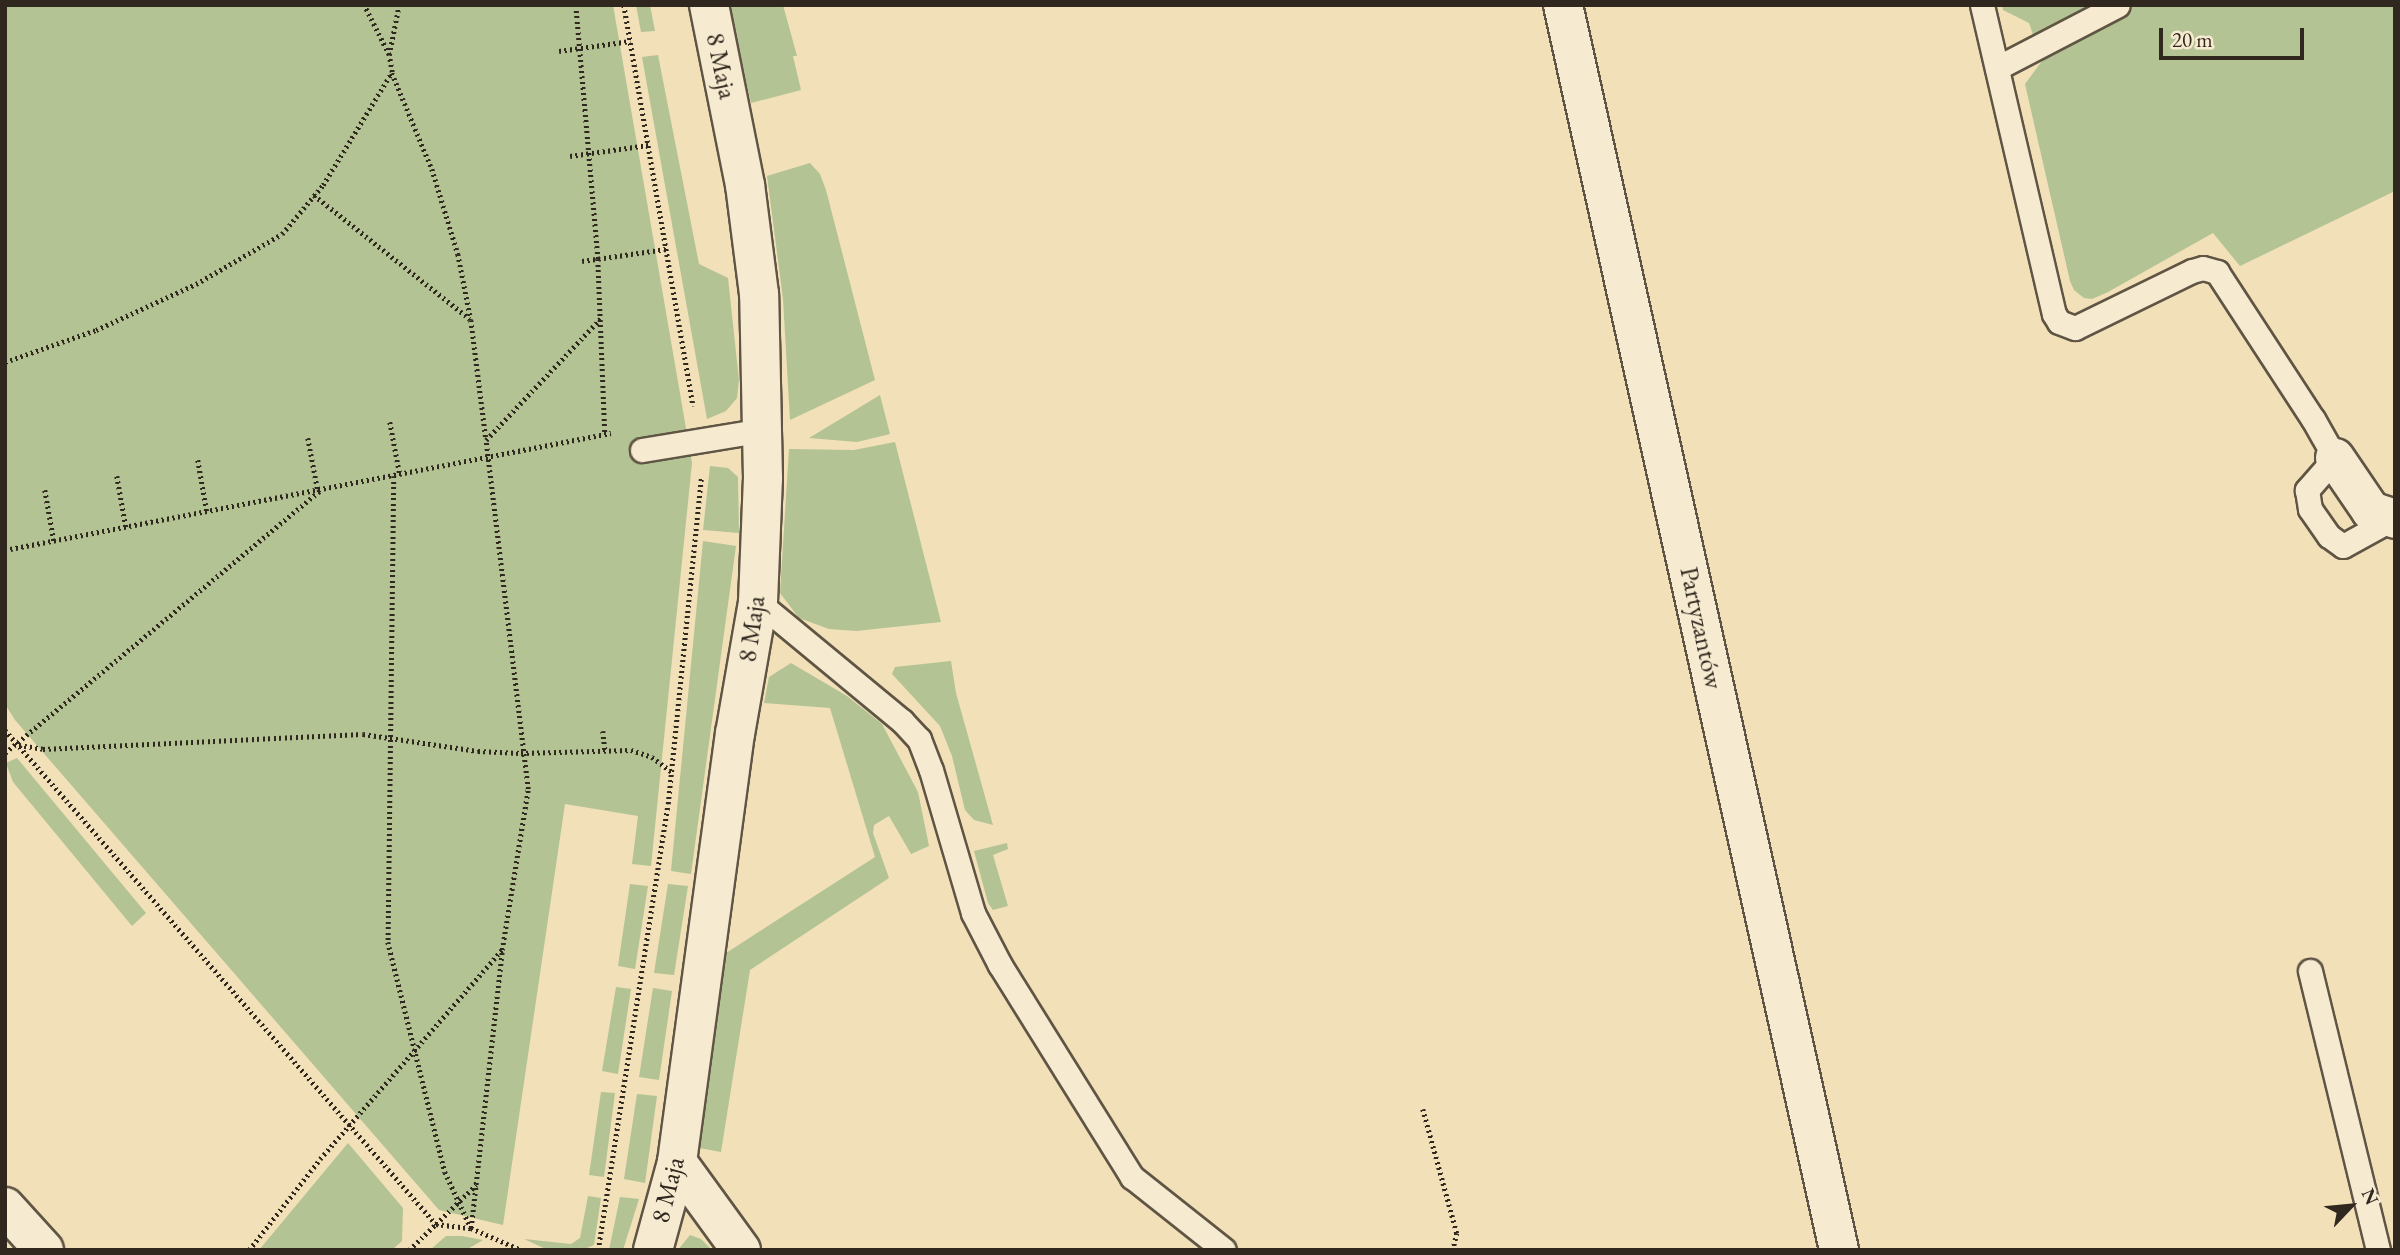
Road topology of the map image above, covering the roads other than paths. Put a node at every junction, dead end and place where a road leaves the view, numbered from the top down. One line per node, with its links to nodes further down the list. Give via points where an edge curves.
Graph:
1 (709, 5): 6 (street, 8 Maja, via 746,184 759,294)
2 (1563, 5): 18 (street, Partyzantów)
3 (1982, 5): 5 (lane)
4 (2119, 5): 5 (lane)
5 (1997, 68): 8 (lane, via 2059,322 2075,328 2192,271 2217,272)
6 (763, 430): 7 (lane); 10 (street, 8 Maja)
7 (642, 450)
8 (2335, 458): 9 (street, via 2365,504 2377,515)
9 (2392, 519)
10 (758, 602): 12 (street, 8 Maja, via 735,734); 17 (lane, via 919,739 968,899 1000,965 1132,1177)
11 (2310, 971): 19 (lane)
12 (677, 1162): 15 (street, 8 Maja); 16 (street)
13 (5, 1207): 14 (street)
14 (44, 1250)
15 (653, 1250)
16 (741, 1250)
17 (1224, 1250)
18 (1839, 1250)
19 (2378, 1250)

